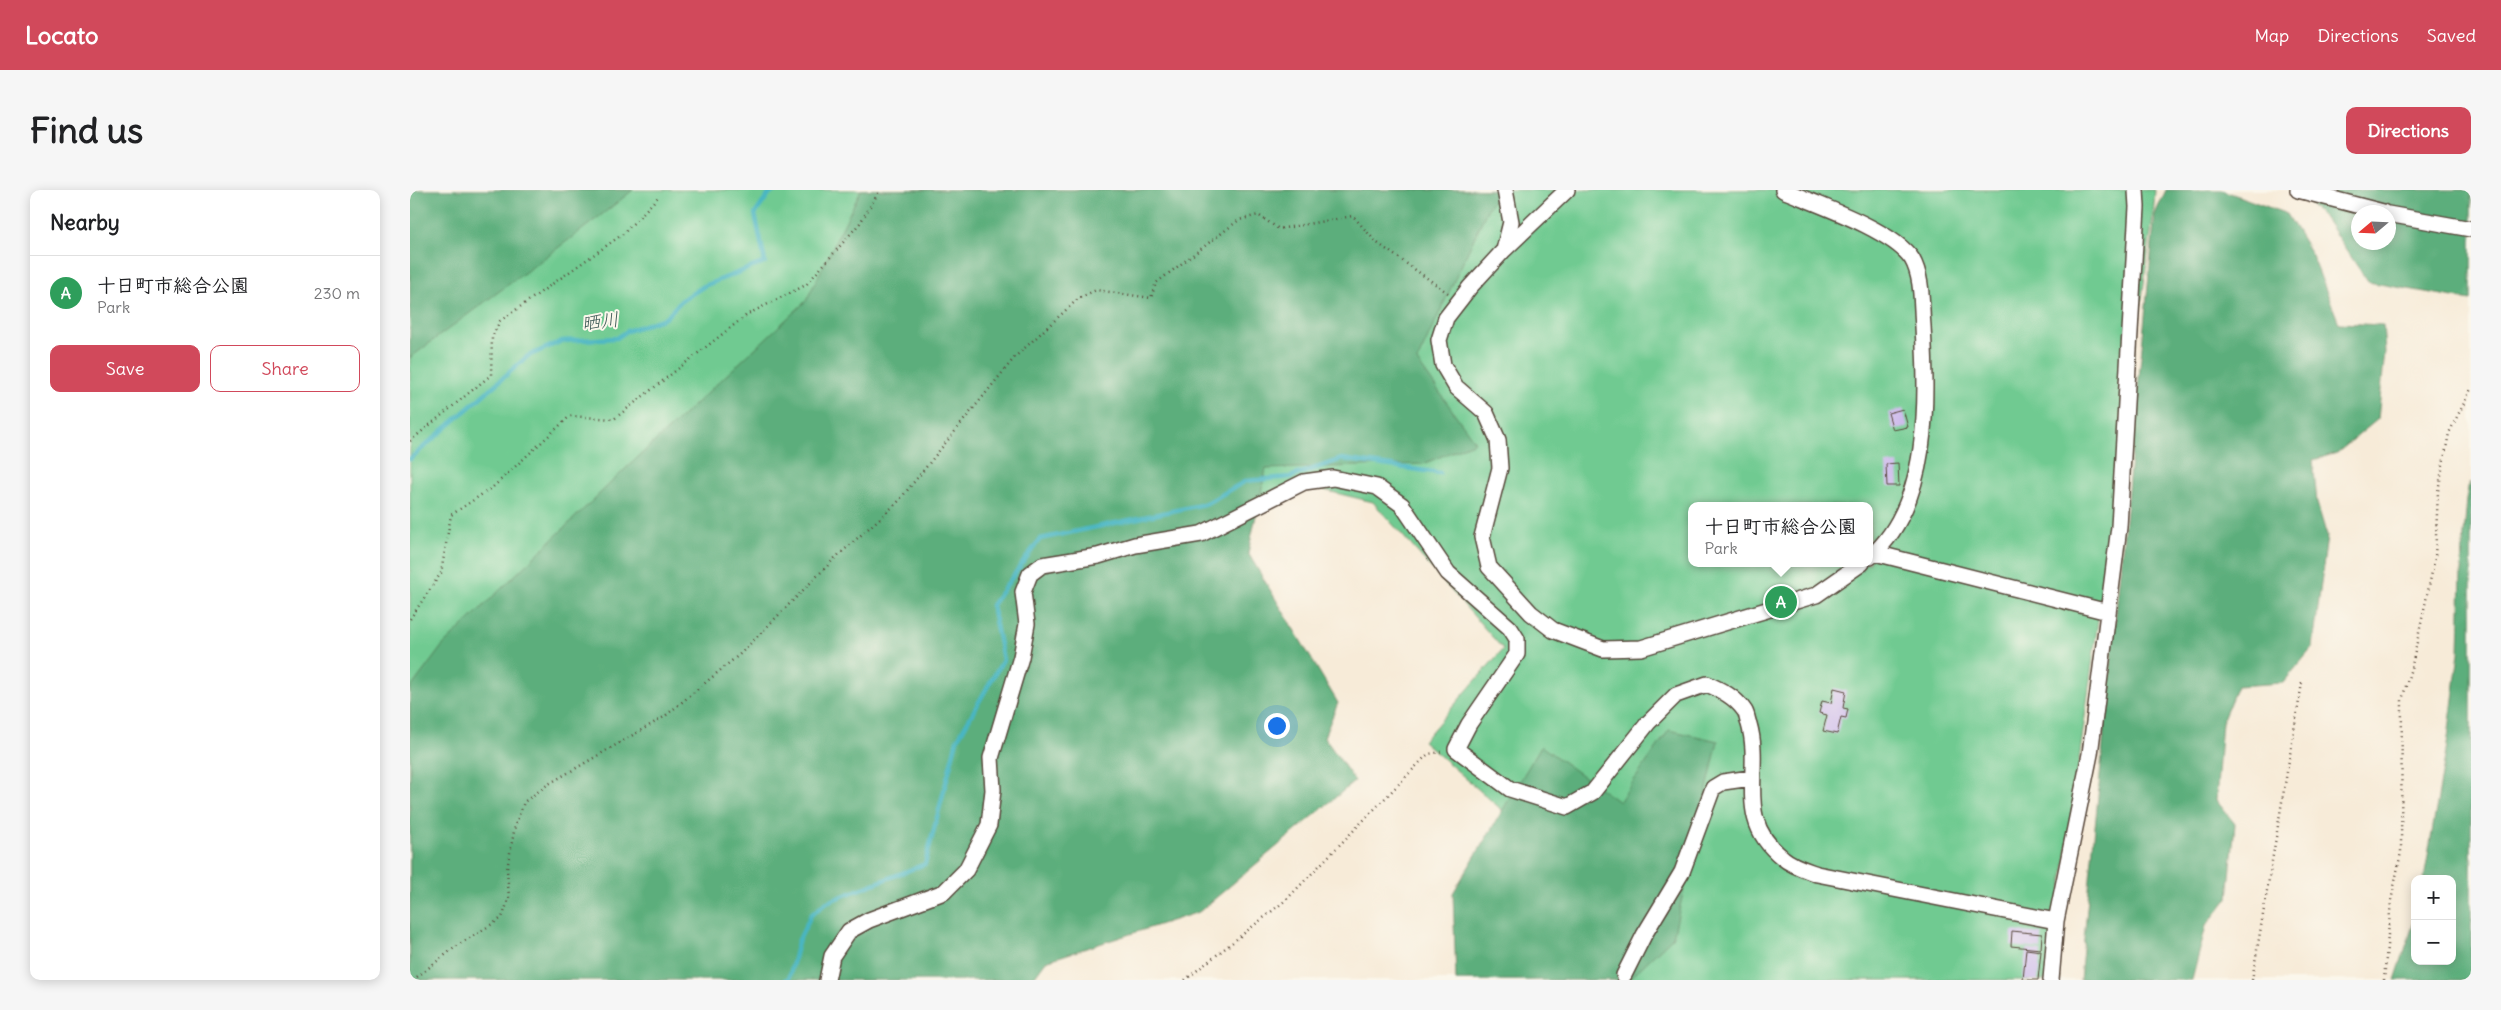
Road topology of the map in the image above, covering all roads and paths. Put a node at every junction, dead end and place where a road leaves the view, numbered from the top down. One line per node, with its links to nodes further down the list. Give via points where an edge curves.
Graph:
1 (880, 190): 19 (path, via 860,223 806,285 748,314 614,419 570,416 493,487 450,515 441,573)
2 (1505, 190): 11 (street, via 1511,222)
3 (1567, 190): 11 (street)
4 (1783, 190): 15 (street, via 1844,215 1899,244 1912,260 1920,282 1925,367 1921,459 1901,517 1883,546)
5 (2136, 190): 18 (street, via 2119,527)
6 (2298, 190): 8 (street)
7 (659, 196): 14 (path, via 623,234 500,322 492,337 491,375)
8 (2356, 205)
9 (2396, 215): 10 (street)
10 (2471, 229)
11 (1504, 250): 12 (street)
12 (1459, 301): 17 (street, via 1446,318 1439,340 1442,365 1456,387 1486,413 1498,440 1500,468 1482,537 1489,567 1531,613 1553,630 1603,649 1641,648 1816,595); 25 (path, via 1376,242 1353,216 1278,229 1258,215 1238,220 1156,283 1151,298 1096,290 1079,298 1015,357 897,503 834,559 740,654 664,717 547,785 524,802 515,826 507,869 510,898 502,918 458,945)
13 (2471, 389): 30 (path, via 2449,433 2438,492 2435,558 2402,700 2401,852 2391,901)
14 (410, 441)
15 (1873, 554)
16 (1873, 555): 18 (street)
17 (1856, 567)
18 (2108, 612): 23 (street, via 2090,754)
19 (410, 618)
20 (2302, 683): 29 (path)
21 (1456, 749): 22 (street, via 1510,789 1567,807 1593,792 1648,723 1676,695 1707,684 1728,694 1745,710 1753,739); 26 (street, via 1469,724 1517,654 1518,639 1510,628 1448,573 1402,505 1377,487 1333,478 1304,482 1201,534 1042,565 1030,574 1022,592 1028,624 992,758 989,825 966,870 944,892 869,920 850,931 832,956); 27 (path, via 1428,754 1286,900)
22 (1751, 778): 23 (street, via 1754,814 1763,838 1783,859 1817,874); 24 (street, via 1723,782 1713,788 1682,872 1644,934)
23 (2056, 921): 28 (street)
24 (1624, 975)
25 (413, 980)
26 (826, 980)
27 (1185, 980)
28 (2051, 980)
29 (2252, 980)
30 (2384, 980)

